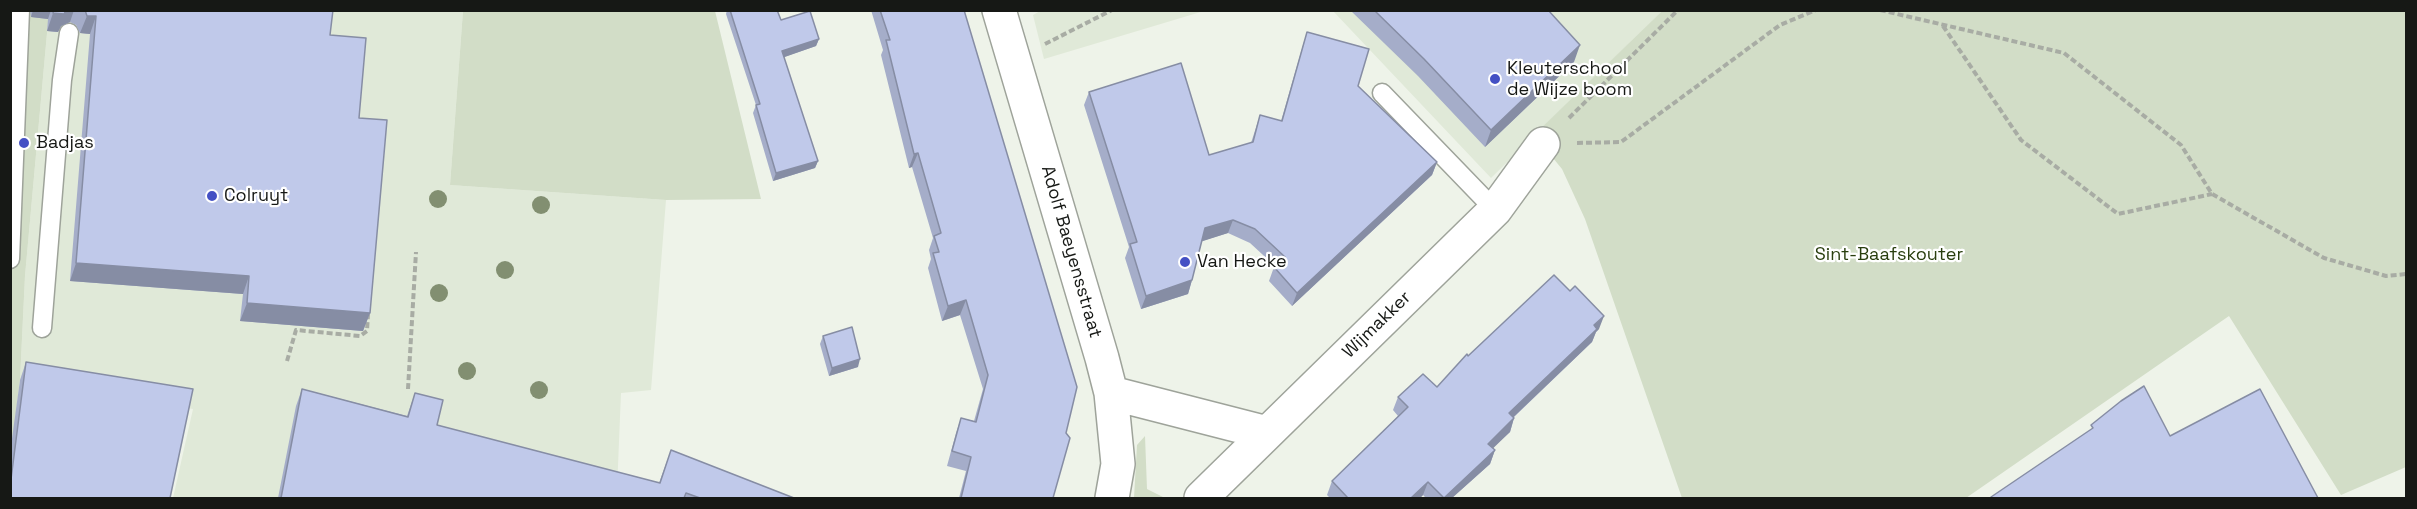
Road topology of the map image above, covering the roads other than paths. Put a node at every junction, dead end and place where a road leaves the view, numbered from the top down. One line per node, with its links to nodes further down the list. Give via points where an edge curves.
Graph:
1 (20, 10): 7 (lane)
2 (999, 10): 9 (street, Adolf Baeyensstraat)
3 (69, 33): 8 (lane)
4 (1382, 93): 6 (lane)
5 (1543, 144): 6 (street, Wijmakker)
6 (1496, 210): 10 (street, Wijmakker)
7 (10, 259)
8 (42, 328)
9 (1110, 393): 10 (street); 11 (street, Adolf Baeyensstraat, via 1118,464)
10 (1267, 433): 12 (street, Wijmakker)
11 (1112, 498)
12 (1201, 498)

